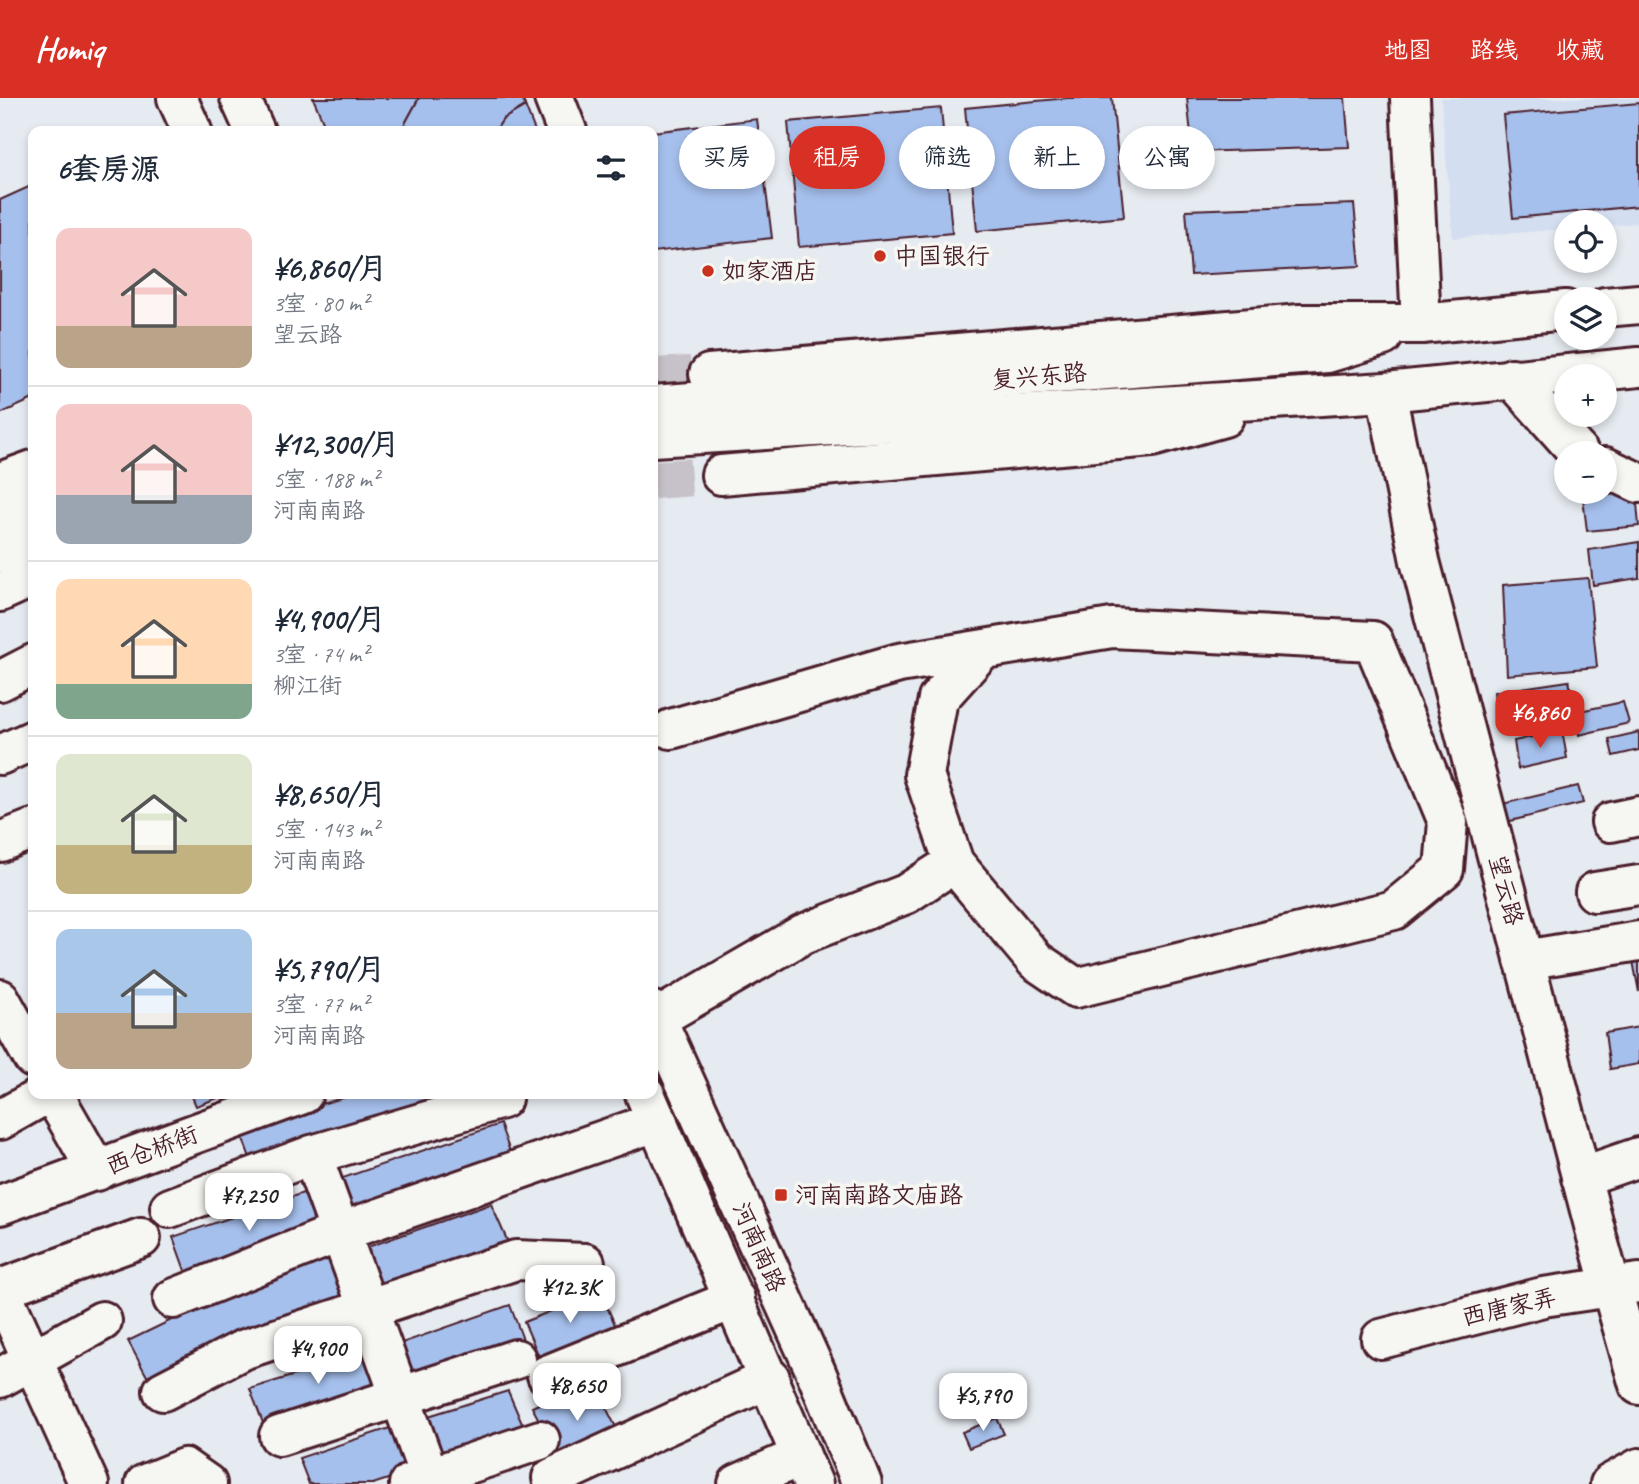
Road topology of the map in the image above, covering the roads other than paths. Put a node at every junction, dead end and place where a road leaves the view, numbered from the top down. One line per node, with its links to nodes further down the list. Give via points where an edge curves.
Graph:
1 (177, 98): 5 (main road)
2 (240, 98): 6 (main road)
3 (554, 98): 7 (main road)
4 (1410, 98): 11 (main road)
5 (190, 126)
6 (253, 126)
7 (565, 126)
8 (1639, 304): 9 (main road)
9 (1617, 306)
10 (1554, 311): 11 (main road, 复兴东路)
11 (1421, 324): 13 (main road, 复兴东路, via 1300,324); 17 (main road, 复兴东路, via 1327,353)
12 (1639, 367): 14 (main road, 复兴东路)
13 (709, 374)
14 (1512, 378): 15 (main road, 复兴东路); 19 (main road)
15 (1386, 392): 16 (main road, 复兴东路); 43 (main road, 望云路, via 1420,561)
16 (1297, 397): 18 (main road, 复兴东路); 22 (main road, 复兴东路, via 1152,438)
17 (658, 405)
18 (658, 437)
19 (1568, 441)
20 (28, 472): 23 (main road)
21 (1617, 473): 24 (main road)
22 (721, 475)
23 (0, 482)
24 (1639, 483)
25 (28, 510): 26 (main road)
26 (0, 519)
27 (28, 541): 28 (main road)
28 (0, 552)
29 (28, 578): 30 (main road)
30 (0, 592)
31 (982, 650): 34 (main road, via 899,663); 39 (main road, via 938,699 924,775); 39 (main road, via 1112,628 1373,641 1448,822 1444,869 1394,910 1076,989 1036,961)
32 (28, 667): 33 (main road)
33 (0, 681)
34 (671, 729)
35 (28, 742): 36 (main road)
36 (0, 755)
37 (28, 831): 38 (main road)
38 (0, 842)
39 (954, 863): 44 (main road, via 906,894 803,934)
40 (1639, 885): 41 (main road)
41 (1595, 892)
42 (1639, 941): 43 (main road)
43 (1524, 960): 57 (main road, 望云路)
44 (658, 1013)
45 (5, 1020): 47 (main road)
46 (658, 1024): 86 (main road, 河南南路)
47 (28, 1051)
48 (37, 1099): 53 (main road)
49 (56, 1099): 56 (main road)
50 (290, 1099): 56 (main road, 西仓桥街)
51 (502, 1099): 54 (main road)
52 (651, 1107): 60 (main road); 66 (main road, 河南南路)
53 (0, 1120)
54 (312, 1155): 59 (main road); 60 (main road)
55 (1639, 1157): 57 (main road)
56 (97, 1171): 58 (main road, 西仓桥街)
57 (1581, 1177): 63 (main road, 望云路)
58 (0, 1205)
59 (170, 1208)
60 (341, 1232): 65 (main road); 67 (main road)
61 (141, 1238): 64 (main road)
62 (585, 1263): 67 (main road, via 516,1260)
63 (1625, 1286): 69 (main road, 西唐家弄, via 1543,1297); 73 (main road, 望云路)
64 (0, 1289): 70 (main road)
65 (173, 1298)
66 (735, 1299): 72 (main road, 河南南路); 75 (main road, via 531,1367)
67 (368, 1309): 74 (main road, via 242,1350); 75 (main road)
68 (102, 1321): 70 (main road)
69 (1381, 1339)
70 (34, 1358): 71 (main road); 82 (main road)
71 (0, 1378)
72 (770, 1378): 79 (main road, 河南南路); 80 (main road)
73 (1639, 1385)
74 (163, 1391)
75 (399, 1395): 76 (main road); 81 (main road)
76 (279, 1436)
77 (540, 1440): 81 (main road)
78 (1639, 1468): 87 (main road)
79 (807, 1470): 85 (main road)
80 (552, 1478)
81 (423, 1481)
82 (89, 1484)
83 (145, 1484): 84 (main road, via 184,1468)
84 (207, 1484)
85 (738, 1484)
86 (862, 1484)
87 (1610, 1484)

